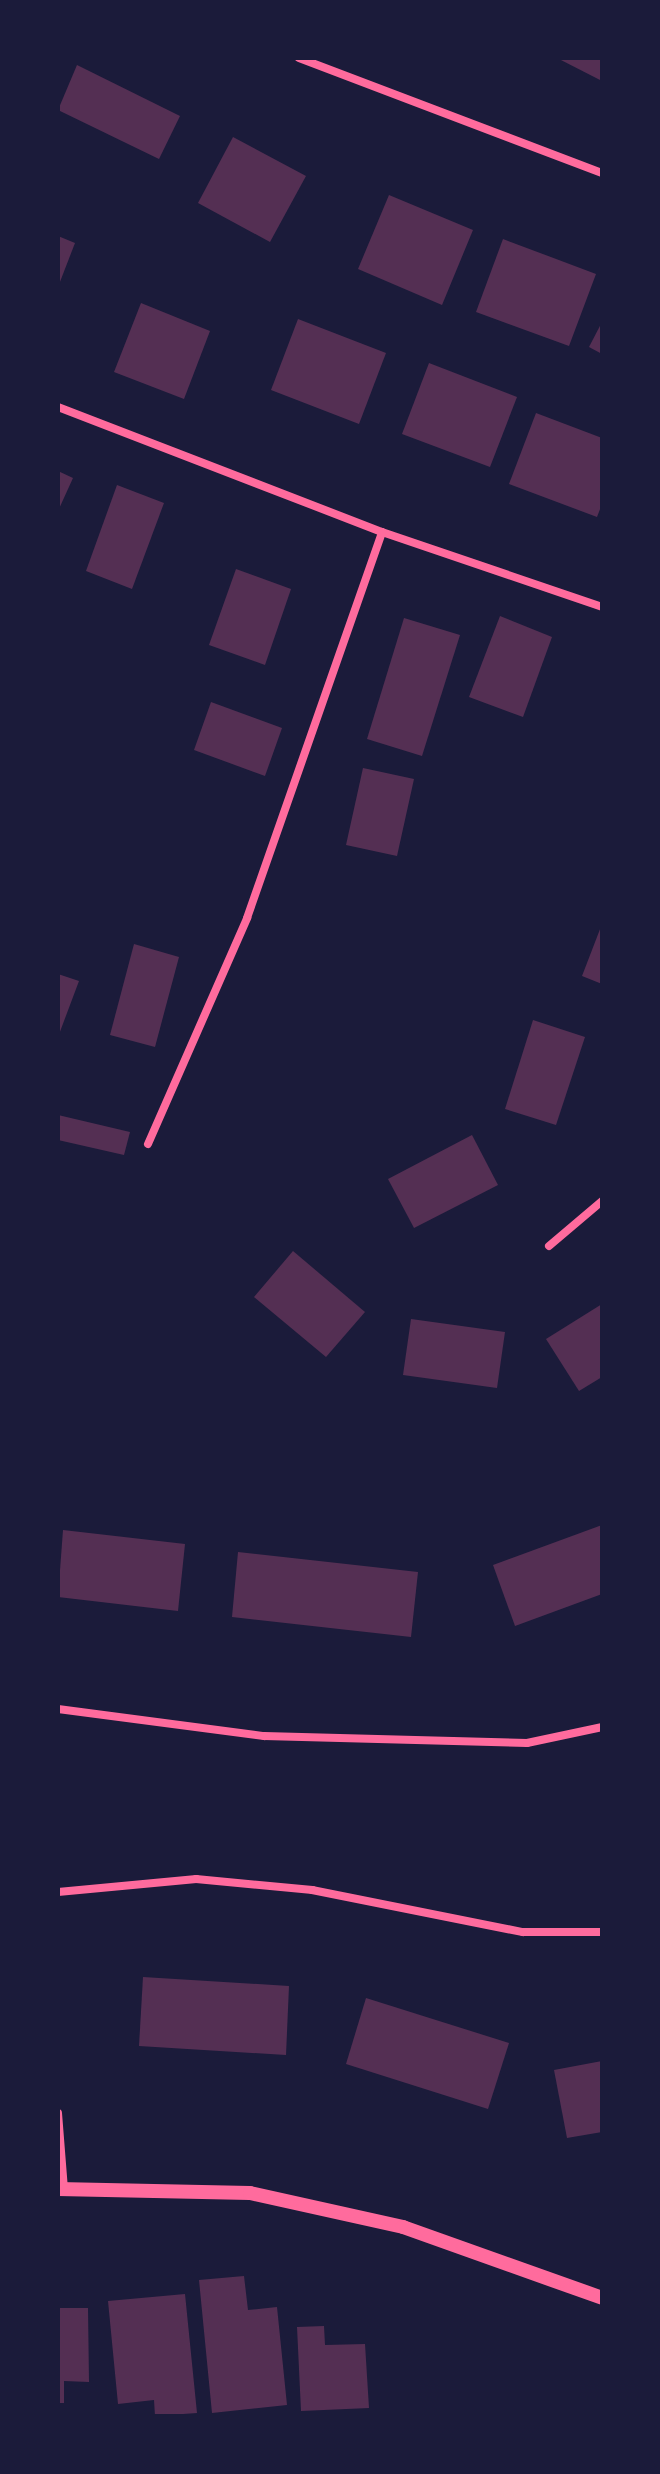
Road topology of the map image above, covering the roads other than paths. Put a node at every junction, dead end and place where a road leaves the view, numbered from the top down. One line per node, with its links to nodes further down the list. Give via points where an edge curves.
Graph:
1 (299, 58): 2 (street)
2 (602, 173)
3 (58, 407): 4 (street)
4 (382, 532): 5 (street); 6 (street, via 247,918)
5 (602, 607)
6 (148, 1144)
7 (602, 1201): 8 (street)
8 (549, 1246)
9 (58, 1709): 10 (street, via 264,1736 527,1743)
10 (602, 1727)
11 (58, 1892): 12 (street, via 196,1879 312,1890 523,1932)
12 (602, 1932)
13 (58, 2113): 14 (street)
14 (61, 2189): 15 (street, via 250,2193 403,2227)
15 (602, 2298)

